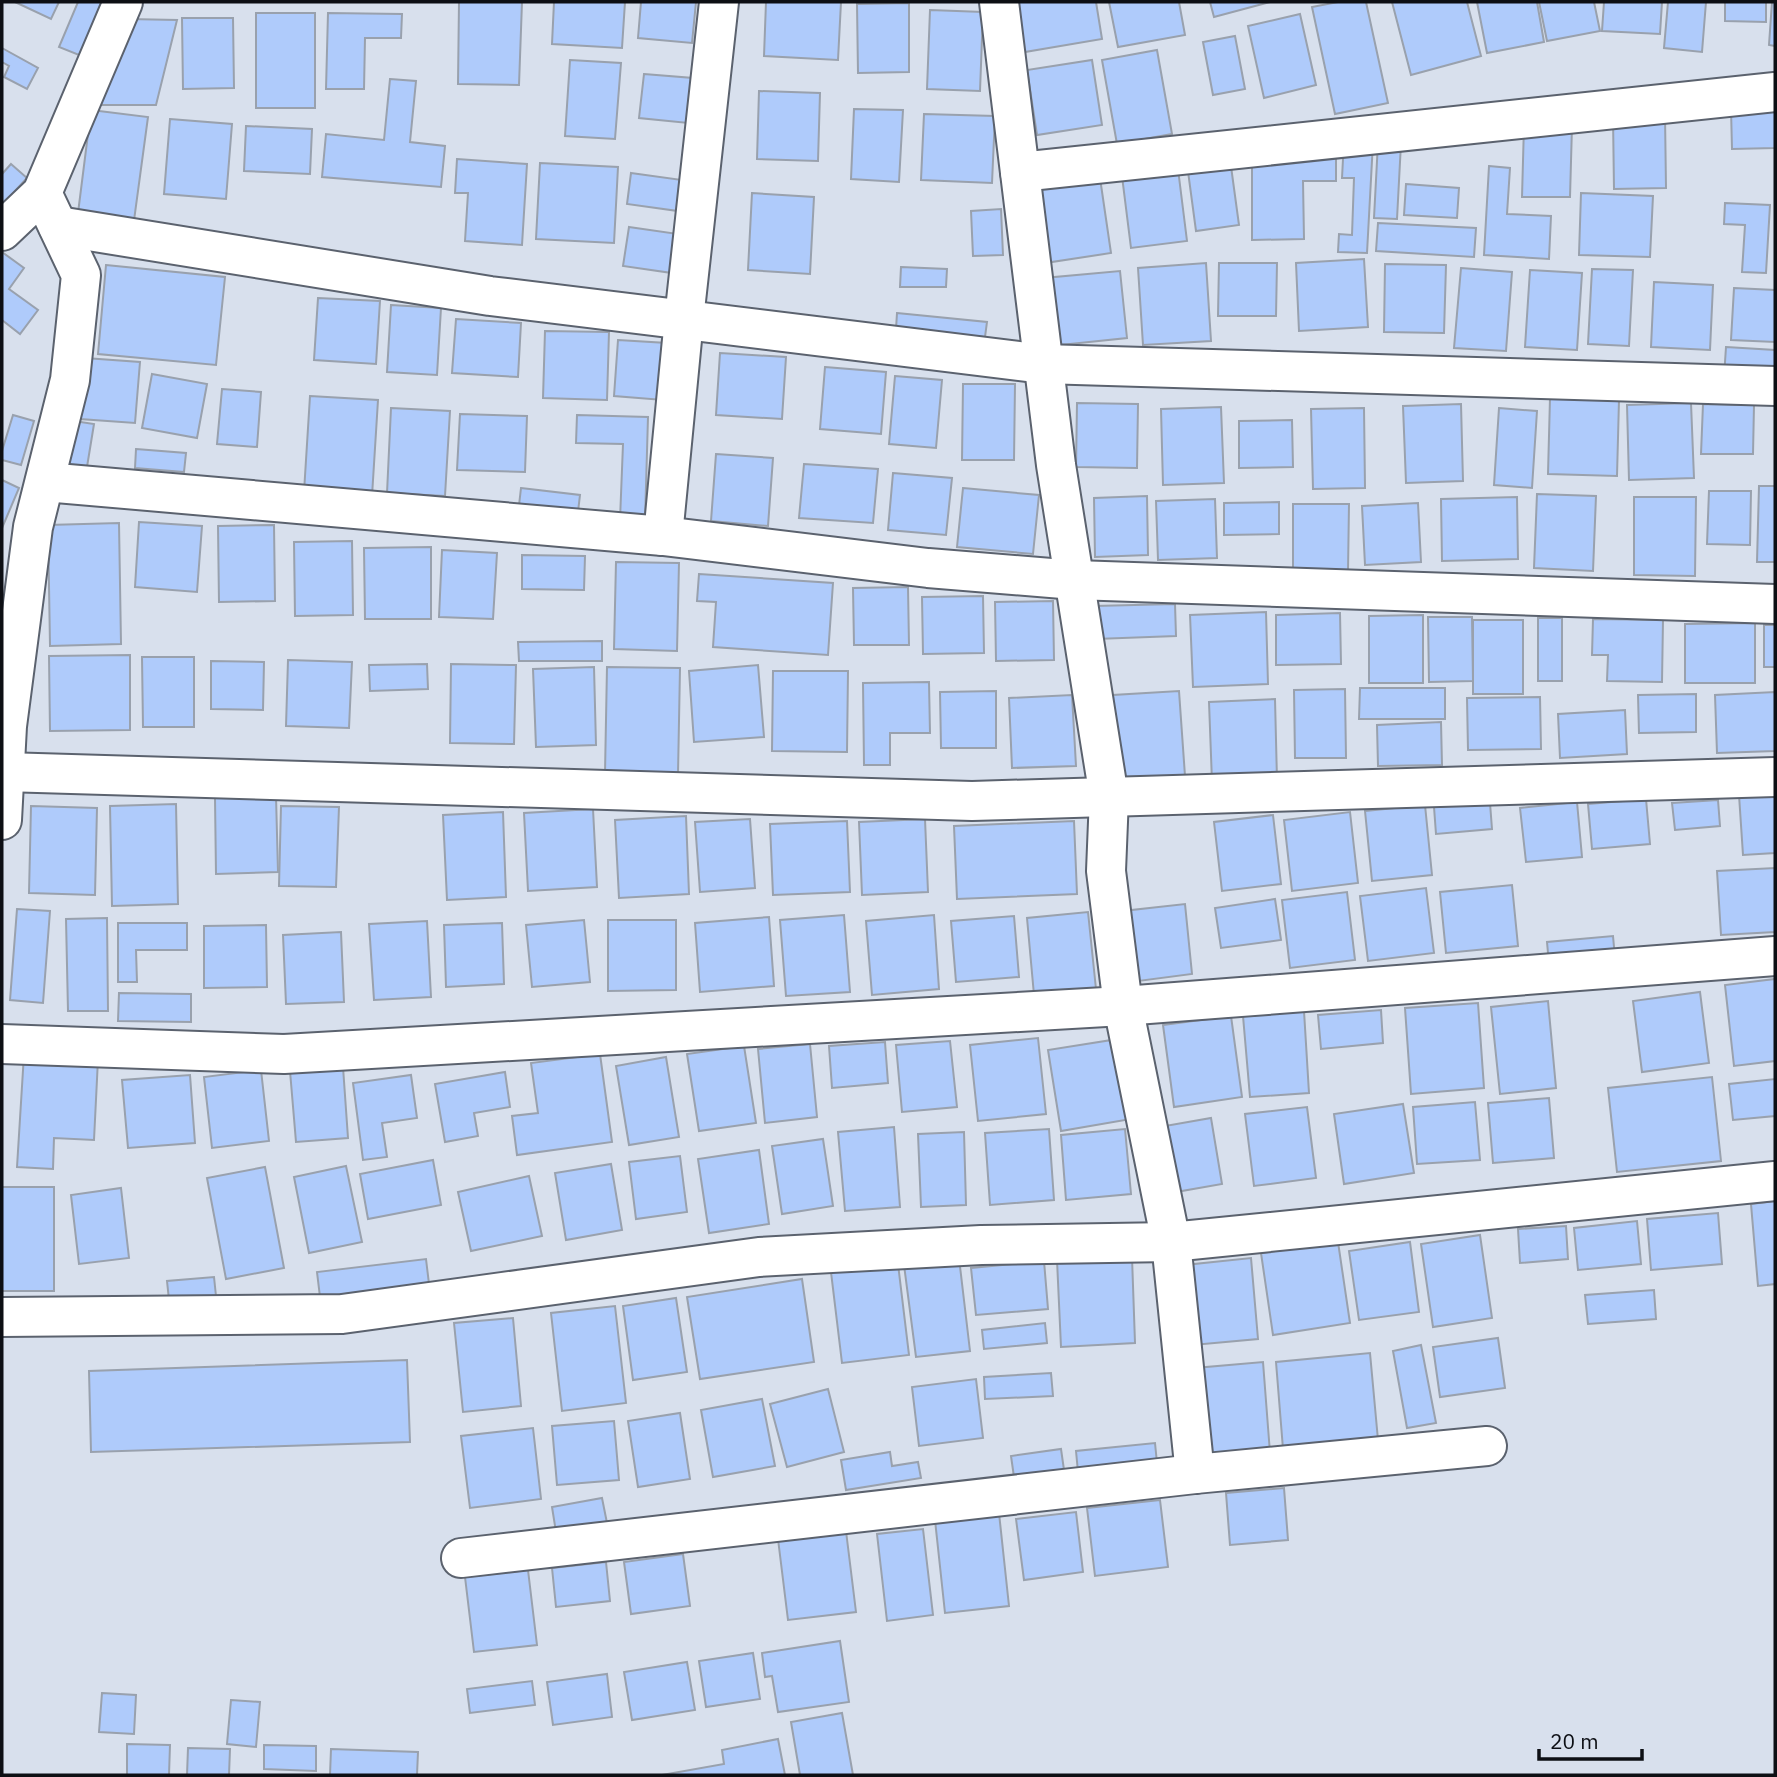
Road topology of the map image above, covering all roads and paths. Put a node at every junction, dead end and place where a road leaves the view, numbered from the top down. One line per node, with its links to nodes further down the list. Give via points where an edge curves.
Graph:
1 (123, 2): 6 (street)
2 (719, 2): 9 (street)
3 (999, 2): 5 (street)
4 (1775, 92): 5 (street)
5 (1020, 172): 10 (street)
6 (42, 193): 7 (street); 8 (street)
7 (58, 226): 9 (street, via 490,296); 12 (street, via 81,275 70,380)
8 (2, 231)
9 (684, 319): 10 (street); 13 (street)
10 (1043, 364): 11 (street); 14 (street)
11 (1775, 386)
12 (45, 482): 13 (street); 16 (street, via 33,527)
13 (663, 536): 14 (street, via 928,568)
14 (1075, 580): 15 (street); 18 (street)
15 (1775, 604)
16 (5, 772): 18 (street, via 972,801); 19 (street)
17 (1775, 777): 18 (street)
18 (1109, 797): 21 (street, via 1106,870)
19 (2, 820)
20 (1775, 956): 21 (street)
21 (1123, 1006): 22 (street, via 284,1054); 24 (street)
22 (2, 1044)
23 (1775, 1181): 24 (street)
24 (1171, 1242): 25 (street, via 981,1245 759,1257 342,1314); 27 (street)
25 (2, 1317)
26 (1486, 1446): 27 (street)
27 (1195, 1474): 28 (street)
28 (461, 1559)

